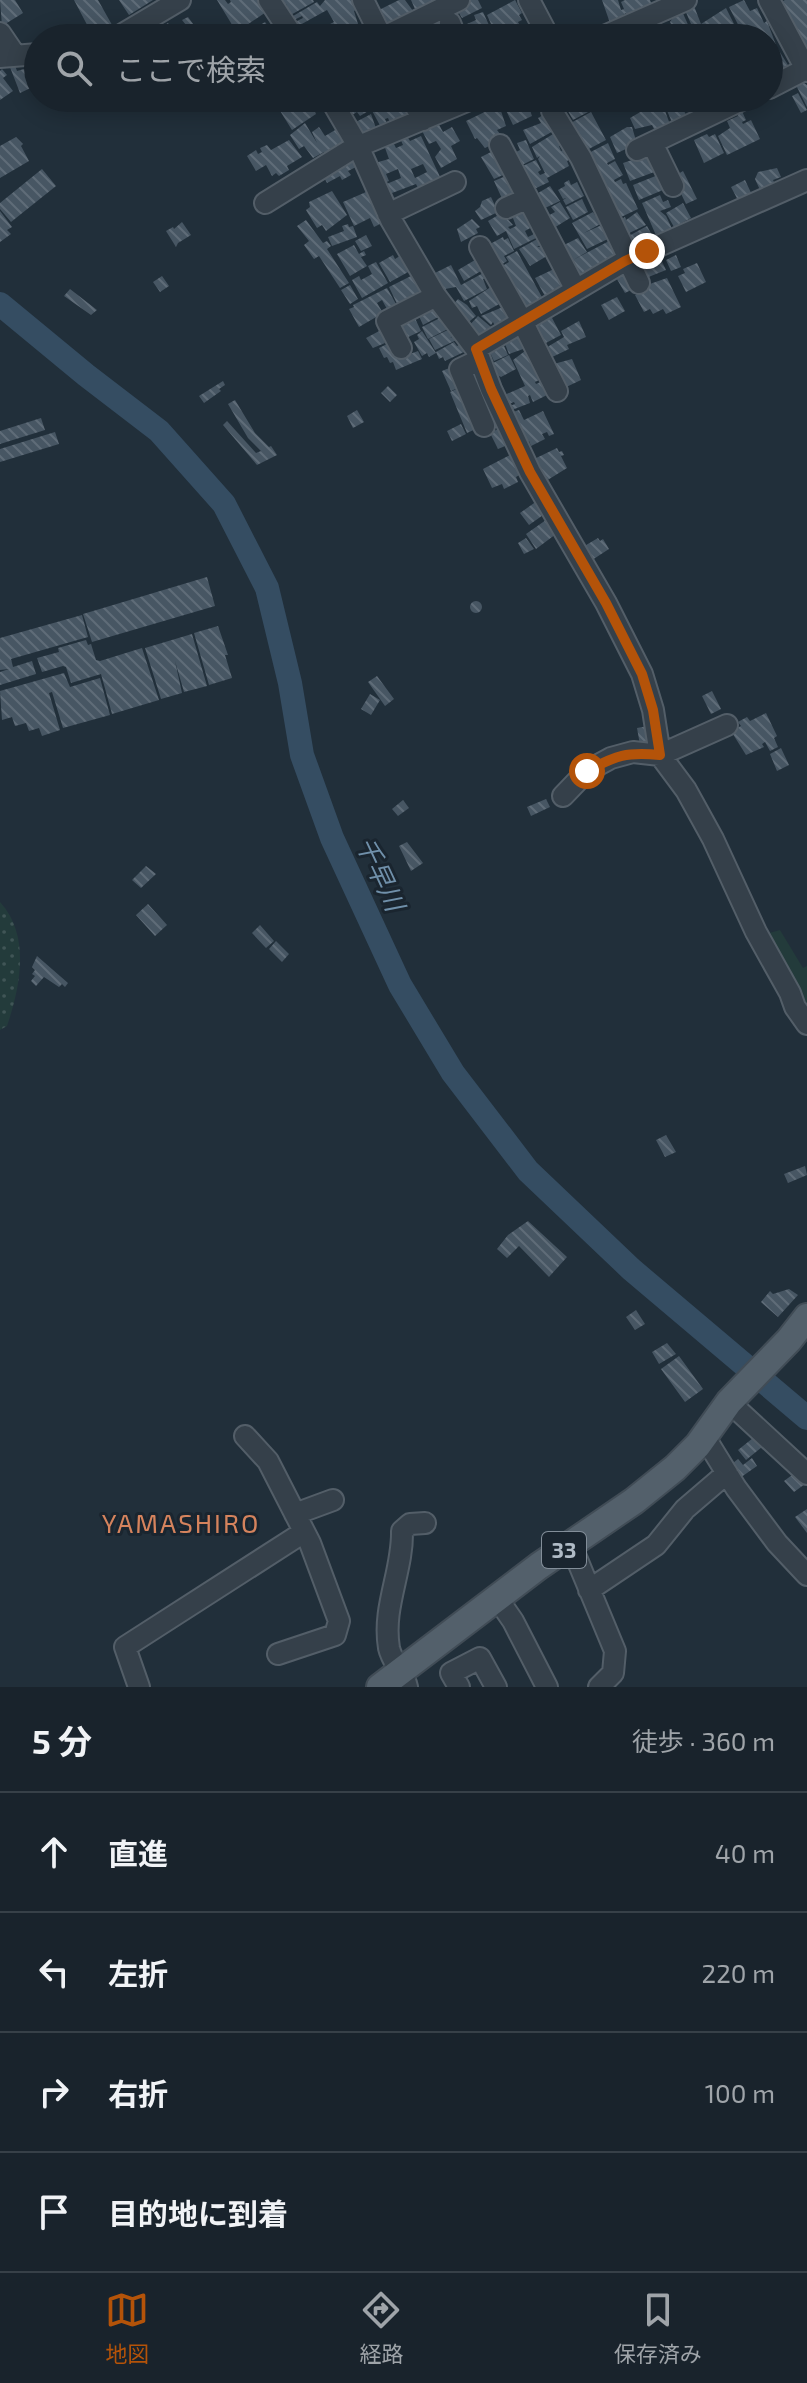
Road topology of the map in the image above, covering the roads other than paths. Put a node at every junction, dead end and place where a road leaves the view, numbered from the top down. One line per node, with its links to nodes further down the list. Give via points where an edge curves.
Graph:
1 (180, 0): 8 (street)
2 (269, 0): 9 (street)
3 (363, 0): 10 (street)
4 (529, 0): 11 (street)
5 (686, 0): 7 (street)
6 (769, 0): 13 (street)
7 (657, 6): 12 (street)
8 (140, 24)
9 (285, 24)
10 (375, 24)
11 (542, 24)
12 (625, 24)
13 (782, 24)
14 (783, 26): 17 (street)
15 (0, 33): 16 (street)
16 (8, 56)
17 (807, 70): 18 (street)
18 (783, 81)
19 (338, 112): 26 (street)
20 (419, 112): 24 (street)
21 (442, 112): 24 (street)
22 (553, 112): 35 (street, via 581,158)
23 (716, 112): 29 (street, via 644,146)
24 (423, 120): 26 (street)
25 (500, 145): 30 (street)
26 (358, 146): 31 (street); 33 (street)
27 (807, 180): 35 (street)
28 (455, 182): 33 (street)
29 (673, 186)
30 (526, 199): 32 (street); 37 (street)
31 (265, 203)
32 (506, 208)
33 (388, 214): 38 (street)
34 (480, 247): 39 (street)
35 (628, 260): 36 (street); 37 (street)
36 (639, 283)
37 (576, 290): 39 (street)
38 (436, 296): 40 (street, via 381,324); 41 (street)
39 (522, 321): 41 (street); 42 (street)
40 (401, 348)
41 (478, 355): 43 (street, via 460,369); 45 (street, via 530,472 642,674)
42 (557, 391)
43 (484, 426)
44 (727, 725): 45 (street)
45 (660, 755): 46 (street, via 633,752 611,758 587,771); 47 (street, via 698,812)
46 (563, 796)
47 (807, 1024)
48 (807, 1317): 49 (main road, 33)
49 (731, 1400): 51 (main road, 33); 53 (street)
50 (245, 1436): 55 (street, via 268,1461)
51 (704, 1436): 52 (street); 57 (main road, 33, via 659,1481)
52 (727, 1473): 58 (street); 59 (street, via 685,1509 656,1545)
53 (807, 1474)
54 (333, 1500): 55 (street)
55 (300, 1523): 61 (street, via 339,1621 335,1635); 63 (street, via 125,1647)
56 (425, 1523): 62 (street, via 402,1531 388,1609)
57 (571, 1545): 59 (street); 60 (main road, 33)
58 (807, 1575)
59 (589, 1590): 67 (street, via 615,1651 613,1673)
60 (497, 1598): 62 (main road, 33); 66 (street)
61 (278, 1654)
62 (396, 1682)
63 (139, 1687)
64 (459, 1687): 65 (street, via 451,1673 480,1658)
65 (496, 1687)
66 (547, 1687)
67 (599, 1687)

